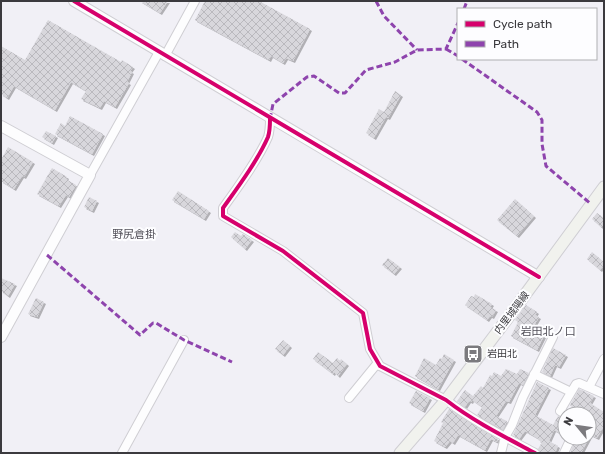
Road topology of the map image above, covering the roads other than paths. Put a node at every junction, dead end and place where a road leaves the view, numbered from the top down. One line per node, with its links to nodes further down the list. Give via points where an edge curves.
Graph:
1 (74, 1): 3 (street)
2 (195, 1): 3 (street)
3 (162, 54): 4 (street); 6 (street)
4 (270, 119): 8 (street); 13 (street, via 268,137 223,208 223,216 282,251 363,312 370,349)
5 (1, 126): 6 (street)
6 (90, 175): 9 (street)
7 (604, 187): 8 (main road, 内里城陽線)
8 (539, 277): 19 (main road, 内里城陽線)
9 (1, 337)
10 (553, 337): 14 (street)
11 (184, 340): 22 (street)
12 (604, 359): 15 (street)
13 (380, 366): 18 (street, via 372,368); 19 (street)
14 (534, 374): 16 (street); 21 (street)
15 (590, 387): 16 (street, via 579,383); 17 (street)
16 (571, 392): 20 (street)
17 (604, 394)
18 (349, 398)
19 (446, 400): 21 (street); 23 (main road, 内里城陽線)
20 (563, 406)
21 (505, 437): 24 (street); 25 (street)
22 (122, 453)
23 (400, 453)
24 (501, 453)
25 (535, 453)

